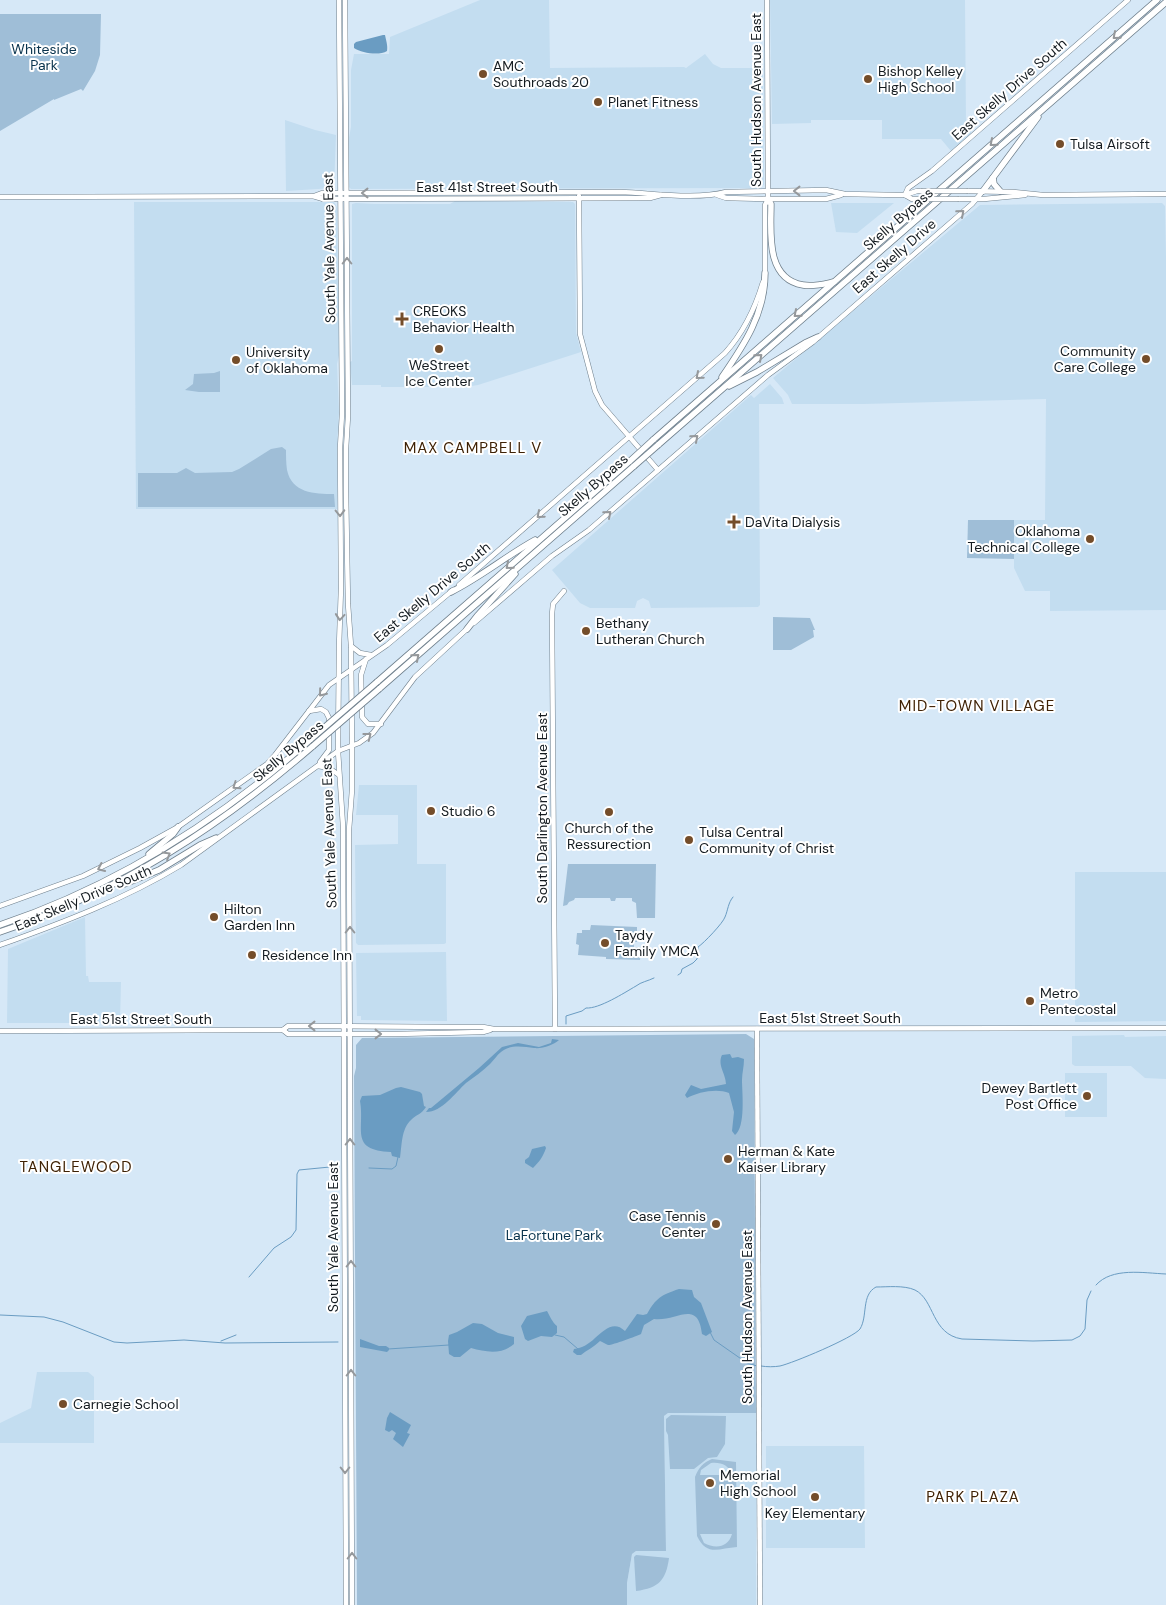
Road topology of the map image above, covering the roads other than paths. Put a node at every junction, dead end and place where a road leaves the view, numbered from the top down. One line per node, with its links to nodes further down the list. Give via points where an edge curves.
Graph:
1 (339, 0): 13 (main road, South Yale Avenue East)
2 (345, 0): 14 (main road, South Yale Avenue East)
3 (766, 0): 9 (main road, South Hudson Avenue East)
4 (1128, 0): 21 (main road, East Skelly Drive South, via 938,166 908,188)
5 (1155, 2): 32 (highway, Skelly Bypass, one-way to 32)
6 (1166, 2): 7 (highway, Skelly Bypass)
7 (1046, 107): 8 (highway); 35 (highway, Skelly Bypass, one-way to 7)
8 (993, 178): 10 (highway); 12 (highway)
9 (768, 191): 16 (main road, East 41st Street South); 17 (main road, East 41st Street South, one-way to 9, via 826,190); 28 (main road, South Hudson Avenue East)
10 (983, 191): 12 (main road, East 41st Street South); 21 (main road, East 41st Street South, bridge, via 916,191); 29 (main road, East Skelly Drive)
11 (521, 192): 15 (main road, East 41st Street South); 20 (main road, East 41st Street South); 27 (main road)
12 (1000, 192): 18 (main road, East 41st Street South)
13 (340, 193): 14 (main road, East 41st Street South); 22 (main road, East 41st Street South); 24 (main road, South Yale Avenue East)
14 (346, 193): 15 (main road, East 41st Street South, one-way to 14); 25 (main road, South Yale Avenue East)
15 (444, 193): 26 (main road)
16 (716, 194): 20 (main road, East 41st Street South); 28 (main road, East 41st Street South, via 726,198)
17 (845, 194): 21 (main road, East 41st Street South); 28 (main road, East 41st Street South, via 826,199)
18 (1031, 194): 19 (main road, East 41st Street South); 29 (main road, East 41st Street South)
19 (1166, 194)
20 (579, 195): 27 (main road, East 41st Street South); 38 (main road, via 581,338 600,402)
21 (905, 195): 29 (main road, East 41st Street South, bridge, via 912,199)
22 (313, 196): 23 (main road, East 41st Street South); 24 (main road, East 41st Street South)
23 (0, 197)
24 (340, 199): 25 (main road, East 41st Street South); 31 (main road, South Yale Avenue East)
25 (346, 199): 26 (main road, East 41st Street South); 33 (main road, South Yale Avenue East, one-way to 25)
26 (444, 199): 27 (main road, East 41st Street South)
27 (521, 199)
28 (768, 199): 30 (main road, East Skelly Drive South, via 765,204); 32 (highway, via 771,204 772,250 781,272 789,280 804,285)
29 (976, 199): 34 (main road, East Skelly Drive, one-way to 29)
30 (765, 273): 35 (highway, via 762,298 752,330); 38 (main road, East Skelly Drive South, one-way to 38, via 751,316 725,354)
31 (341, 278): 33 (main road); 36 (main road, South Yale Avenue East)
32 (834, 282): 35 (highway, Skelly Bypass, one-way to 35)
33 (347, 286): 37 (main road, South Yale Avenue East)
34 (818, 337): 35 (highway, via 757,372); 39 (main road, East Skelly Drive South, one-way to 34, via 768,375)
35 (719, 387): 42 (highway, Skelly Bypass, bridge); 43 (highway, Skelly Bypass, bridge, via 658,446)
36 (342, 389): 37 (main road); 40 (main road, South Yale Avenue East)
37 (348, 390): 41 (main road, South Yale Avenue East)
38 (629, 437): 39 (main road); 47 (main road, East Skelly Drive South, one-way to 47)
39 (658, 470): 48 (main road, East Skelly Drive South, one-way to 39)
40 (340, 491): 41 (main road); 44 (main road, South Yale Avenue East, one-way to 44)
41 (346, 491): 45 (main road, South Yale Avenue East)
42 (546, 534): 47 (highway); 66 (highway, Skelly Bypass, one-way to 66, bridge, via 260,782 224,810)
43 (529, 558): 48 (highway); 69 (highway, Skelly Bypass, one-way to 43, bridge, via 199,835 264,787)
44 (341, 588): 45 (main road); 53 (main road, South Yale Avenue East, one-way to 53)
45 (348, 589): 49 (main road, South Yale Avenue East)
46 (564, 591): 80 (main road, South Darlington Avenue East, via 553,604 552,614)
47 (451, 592): 50 (main road, East Skelly Drive South)
48 (467, 629): 55 (main road, East Skelly Drive South, via 415,677)
49 (351, 646): 50 (main road, via 361,654); 52 (main road, South Yale Avenue East)
50 (372, 656): 51 (main road, East Skelly Drive South)
51 (366, 659): 52 (main road, East Skelly Drive South); 55 (main road, via 361,675 362,717 368,724)
52 (351, 669): 53 (main road, East Skelly Drive South); 56 (main road, South Yale Avenue East)
53 (338, 678): 54 (main road, East Skelly Drive South, one-way to 54); 57 (main road, South Yale Avenue East)
54 (308, 712): 58 (main road, via 321,709 329,718 329,750); 64 (main road, East Skelly Drive South, one-way to 64, via 262,768)
55 (381, 724): 56 (main road, East Skelly Drive South, one-way to 55)
56 (352, 746): 57 (main road, East Skelly Drive South); 61 (main road, South Yale Avenue East)
57 (338, 751): 58 (main road, East Skelly Drive South); 59 (main road, South Yale Avenue East)
58 (316, 767): 59 (main road, via 330,768); 65 (main road, East Skelly Drive South)
59 (339, 775): 60 (main road, South Yale Avenue East)
60 (342, 815): 61 (main road); 62 (main road, South Yale Avenue East)
61 (349, 815): 63 (main road, South Yale Avenue East)
62 (342, 826): 63 (main road); 67 (main road, South Yale Avenue East)
63 (349, 826): 68 (main road, South Yale Avenue East)
64 (178, 827): 66 (highway); 70 (main road, East Skelly Drive South, one-way to 70, via 83,876)
65 (216, 838): 69 (highway, via 159,870); 73 (main road, East Skelly Drive South, via 182,865 135,891)
66 (138, 863): 71 (highway, Skelly Bypass, via 72,897)
67 (343, 880): 68 (main road); 74 (main road, South Yale Avenue East)
68 (349, 880): 75 (main road, South Yale Avenue East, one-way to 68)
69 (94, 895): 72 (highway, Skelly Bypass)
70 (0, 906)
71 (0, 924)
72 (0, 932)
73 (0, 945)
74 (343, 948): 75 (main road); 76 (main road, South Yale Avenue East)
75 (350, 949): 77 (main road, South Yale Avenue East)
76 (343, 1026): 77 (main road, East 51st Street South); 82 (main road, East 51st Street South, one-way to 82, via 288,1026); 84 (main road, South Yale Avenue East)
77 (350, 1026): 79 (main road, East 51st Street South); 85 (main road, South Yale Avenue East)
78 (1166, 1028): 81 (main road, East 51st Street South)
79 (494, 1029): 80 (main road, East 51st Street South); 85 (main road, East 51st Street South, one-way to 79, via 483,1032)
80 (555, 1029): 81 (main road, East 51st Street South)
81 (757, 1029): 88 (main road, South Hudson Avenue East)
82 (283, 1030): 83 (main road, East 51st Street South); 84 (main road, East 51st Street South, via 288,1034)
83 (0, 1031)
84 (344, 1034): 85 (main road, East 51st Street South); 86 (main road, South Yale Avenue East, one-way to 86)
85 (350, 1034): 87 (main road, South Yale Avenue East, one-way to 85)
86 (346, 1605)
87 (352, 1605)
88 (760, 1605)

